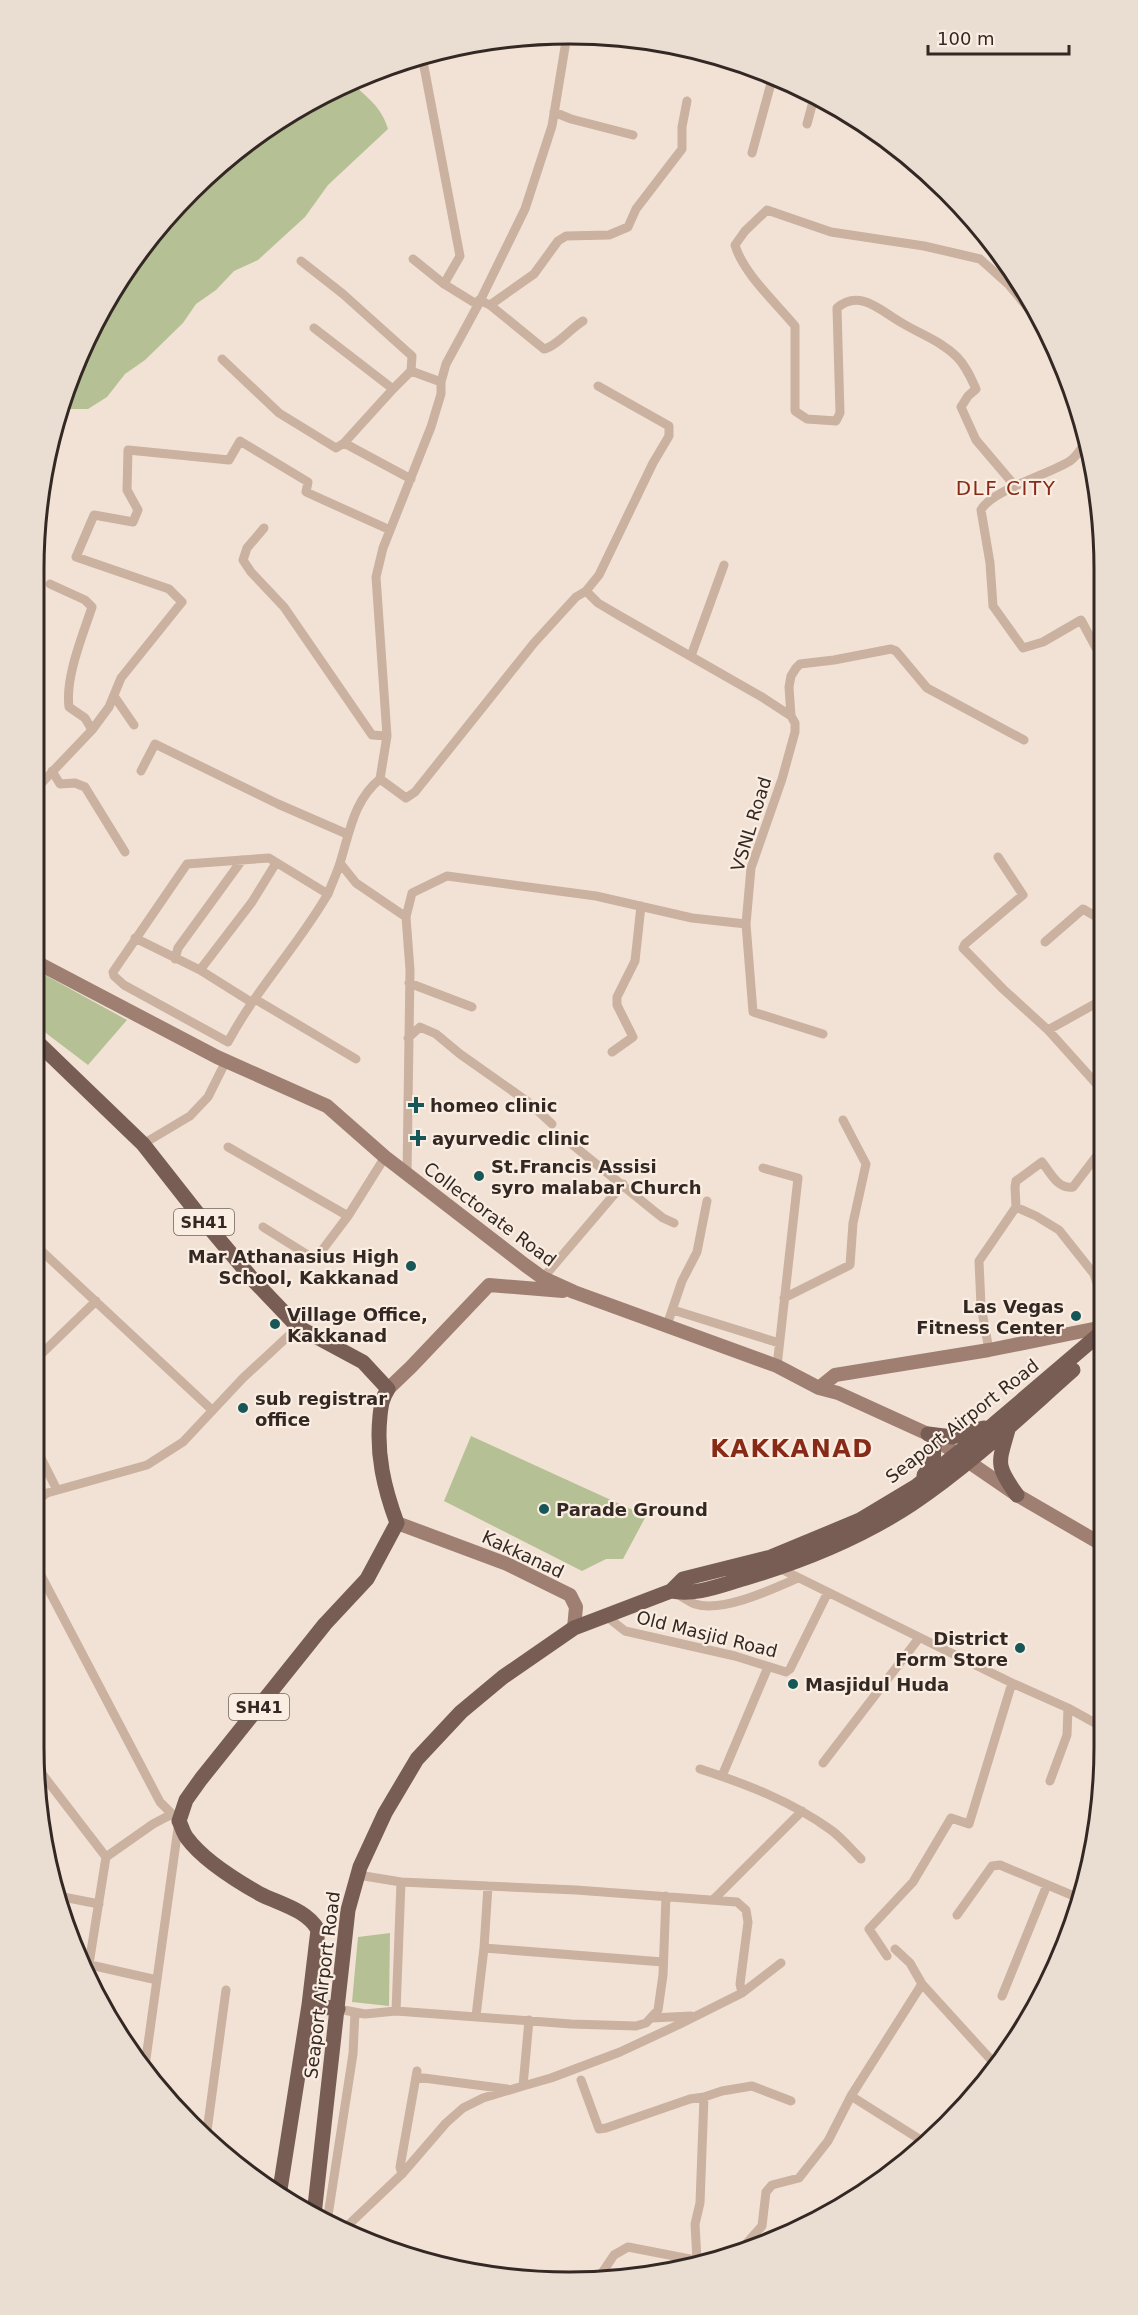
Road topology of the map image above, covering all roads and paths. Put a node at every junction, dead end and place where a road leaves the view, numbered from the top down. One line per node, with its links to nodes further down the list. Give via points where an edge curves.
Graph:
1 (565, 44): 6 (street)
2 (423, 64): 12 (street, via 460,256)
3 (770, 84): 9 (street)
4 (687, 101): 15 (street, via 682,149 636,209 627,227 609,235 566,236 534,274)
5 (812, 104): 7 (street)
6 (554, 112): 8 (street); 14 (street, via 525,209)
7 (807, 124)
8 (633, 135)
9 (752, 153)
10 (413, 259): 12 (street)
11 (301, 261): 19 (street, via 412,356)
12 (444, 284): 14 (street)
13 (1014, 290): 26 (street, via 980,259 831,232 767,210 735,245 749,270 795,326 795,411 807,419 836,422 840,413 837,308 844,302 858,300 876,305 938,341 959,359 976,389 962,407 976,440)
14 (479, 302): 15 (street); 20 (street, via 446,364)
15 (490, 305): 16 (street, via 544,349)
16 (584, 321)
17 (314, 328): 22 (street)
18 (222, 359): 23 (street, via 279,413 336,448)
19 (411, 371): 20 (street); 22 (street)
20 (441, 382): 25 (street)
21 (598, 386): 31 (street, via 669,426 669,436 600,575)
22 (393, 389): 23 (street)
23 (344, 443): 25 (street)
24 (1080, 449): 26 (street, via 1072,460)
25 (411, 479): 28 (street)
26 (1016, 487): 32 (street, via 981,510 993,606 1023,648 1043,642 1081,620)
27 (264, 528): 38 (street, via 247,548 243,560 284,607 372,735)
28 (390, 530): 34 (street, via 306,492 308,482 240,441 229,460 128,450 127,490 138,510 133,522 94,515 76,557 169,589 182,602 121,678); 38 (street, via 376,577)
29 (724, 565): 33 (street)
30 (50, 584): 37 (street, via 92,607 68,696 69,707 85,718)
31 (586, 591): 33 (street, via 598,603); 42 (street, via 534,643 415,792 406,798)
32 (1094, 644)
33 (691, 656): 35 (street)
34 (114, 696): 36 (street); 37 (street)
35 (791, 716): 39 (street, VSNL Road, via 791,675 800,664 891,649 927,688); 54 (street, VSNL Road, via 795,732 751,868)
36 (134, 725)
37 (92, 730): 40 (street)
38 (387, 736): 42 (street)
39 (1024, 740)
40 (52, 771): 43 (street); 45 (street, via 60,784 85,787)
41 (141, 771): 44 (street, via 155,744)
42 (381, 778): 44 (street, via 369,788)
43 (44, 780)
44 (347, 834): 49 (street)
45 (125, 852)
46 (998, 857): 64 (street, via 1023,895 963,948)
47 (242, 860): 48 (street, via 269,858); 55 (street, via 187,864); 57 (street, via 178,948)
48 (276, 863): 50 (street); 59 (street, via 252,902)
49 (340, 863): 50 (street); 53 (street, via 356,884)
50 (328, 894): 61 (street)
51 (641, 906): 53 (street, via 597,896 447,876 412,893); 54 (street, via 692,918); 68 (street, via 635,961 617,997 633,1037)
52 (1094, 915): 56 (street, via 1083,909)
53 (406, 916): 60 (street)
54 (746, 924): 65 (street, VSNL Road, via 753,1012)
55 (135, 938): 57 (street); 61 (street, via 113,972 116,980 228,1042)
56 (1045, 942)
57 (175, 959): 59 (street)
58 (44, 966): 70 (street, Collectorate Road)
59 (200, 970): 61 (street)
60 (409, 983): 63 (street); 66 (street)
61 (253, 1001): 69 (street)
62 (1094, 1004): 64 (street)
63 (472, 1007)
64 (1048, 1029): 71 (street)
65 (823, 1034)
66 (408, 1038): 73 (street, via 420,1027 436,1034); 80 (street)
67 (44, 1049): 75 (main road, SH41)
68 (612, 1052)
69 (356, 1059)
70 (226, 1061): 75 (street, via 208,1097 190,1116); 77 (street, Collectorate Road, via 327,1106)
71 (1094, 1081)
72 (843, 1120): 91 (street, via 866,1164 853,1223 850,1265)
73 (552, 1124)
74 (563, 1137): 81 (street)
75 (143, 1144): 95 (main road, SH41, via 232,1255)
76 (228, 1147): 84 (street)
77 (385, 1157): 80 (street, Collectorate Road); 84 (street)
78 (1094, 1160): 83 (street, via 1074,1187 1064,1188 1042,1162 1016,1181)
79 (763, 1168): 91 (street, via 798,1178)
80 (407, 1174): 89 (street, Collectorate Road)
81 (623, 1185): 85 (street, via 663,1218); 89 (street)
82 (706, 1200): 93 (street, via 697,1252)
83 (1016, 1207): 88 (street, via 1059,1230); 99 (street, via 979,1261 981,1306)
84 (348, 1216): 86 (street, via 317,1257)
85 (674, 1222)
86 (262, 1227)
87 (44, 1253): 92 (street)
88 (1094, 1274)
89 (543, 1278): 90 (street, Collectorate Road)
90 (574, 1292): 94 (street, Collectorate Road); 104 (street, via 489,1285)
91 (784, 1298): 98 (street)
92 (96, 1301): 100 (street); 105 (street)
93 (673, 1310): 94 (street); 98 (street)
94 (667, 1325): 102 (street, Collectorate Road)
95 (297, 1327): 104 (main road, SH41, via 363,1362); 105 (street)
96 (1094, 1328): 99 (street)
97 (1094, 1339): 106 (main road, Seaport Airport Road)
98 (779, 1344): 102 (street)
99 (989, 1350): 103 (street, via 835,1375)
100 (44, 1351)
101 (1094, 1351): 106 (main road, Seaport Airport Road)
102 (777, 1366): 103 (street, Collectorate Road)
103 (822, 1387): 107 (street, Collectorate Road, via 836,1399)
104 (388, 1389): 114 (main road, via 382,1398 377,1442 384,1483)
105 (212, 1410): 111 (street, via 183,1443 147,1465)
106 (1002, 1425): 107 (main road); 108 (main road, Seaport Airport Road); 113 (main road, via 1001,1473)
107 (931, 1440): 108 (street, Collectorate Road); 110 (main road, via 933,1464)
108 (959, 1460): 110 (main road, Seaport Airport Road); 113 (street); 116 (main road, Seaport Airport Road, via 911,1504 871,1527)
109 (44, 1464): 111 (street)
110 (915, 1487): 119 (main road, Seaport Airport Road, via 860,1520 771,1557 683,1579)
111 (57, 1490): 112 (street)
112 (44, 1495)
113 (1017, 1495): 115 (street)
114 (397, 1523): 122 (street, Kakkanad, via 507,1564 570,1595 576,1607); 134 (main road, SH41, via 367,1579 325,1624 201,1779)
115 (1094, 1540)
116 (778, 1568): 117 (street); 119 (main road, Seaport Airport Road, via 687,1594)
117 (798, 1578): 119 (street, via 745,1600 714,1605 697,1605); 120 (street)
118 (44, 1581): 134 (street, via 160,1802)
119 (671, 1591): 121 (main road, Seaport Airport Road)
120 (828, 1592): 123 (street); 124 (street, Old Masjid Road, via 790,1669)
121 (606, 1616): 122 (main road, Seaport Airport Road); 124 (street, Old Masjid Road, via 625,1631)
122 (573, 1628): 137 (main road, Seaport Airport Road, via 461,1712 417,1760 385,1813)
123 (919, 1638): 125 (street); 128 (street)
124 (768, 1666): 130 (street)
125 (1012, 1683): 126 (street); 149 (street, via 969,1824 951,1818 913,1882 869,1929)
126 (1068, 1708): 127 (street); 132 (street, via 1067,1736)
127 (1094, 1722)
128 (823, 1763)
129 (700, 1769): 130 (street)
130 (722, 1776): 133 (street)
131 (45, 1778): 135 (street)
132 (1050, 1781)
133 (802, 1811): 136 (street, via 832,1831); 144 (street)
134 (176, 1818): 135 (street, via 153,1824); 154 (street); 159 (main road, via 187,1838 214,1864 314,1924 318,1938)
135 (106, 1857): 145 (street)
136 (861, 1859)
137 (358, 1875): 138 (street); 160 (main road, Seaport Airport Road, via 348,1910)
138 (401, 1882): 140 (street); 162 (street)
139 (1047, 1885): 142 (street); 146 (street, via 1000,1865 992,1866); 158 (street)
140 (488, 1886): 141 (street); 147 (street)
141 (666, 1896): 144 (street); 151 (street)
142 (1073, 1896)
143 (66, 1898): 145 (street)
144 (713, 1900): 157 (street, via 737,1902 746,1910)
145 (99, 1904): 150 (street)
146 (957, 1915)
147 (484, 1948): 151 (street); 163 (street)
148 (895, 1949): 155 (street, via 910,1963)
149 (887, 1956)
150 (88, 1957)
151 (663, 1962): 165 (street, via 658,2010)
152 (781, 1963): 157 (street)
153 (92, 1965): 154 (street)
154 (157, 1980): 167 (street)
155 (922, 1984): 168 (street); 172 (street)
156 (226, 1990): 175 (street)
157 (742, 1993): 164 (street)
158 (1002, 1996)
159 (309, 2005): 160 (main road); 178 (main road)
160 (338, 2009): 161 (street); 179 (main road, Seaport Airport Road)
161 (355, 2012): 162 (street); 180 (street, via 353,2054)
162 (396, 2012): 163 (street)
163 (476, 2016): 166 (street)
164 (695, 2016): 165 (street); 170 (street, via 620,2052)
165 (652, 2018): 166 (street, via 636,2025)
166 (529, 2020): 170 (street)
167 (146, 2058)
168 (991, 2059)
169 (581, 2080): 173 (street, via 599,2129)
170 (523, 2086): 171 (street)
171 (512, 2090): 177 (street, via 462,2108); 177 (street, via 417,2074)
172 (851, 2096): 176 (street); 182 (street, via 828,2141 799,2178 772,2185 766,2192 762,2226)
173 (704, 2097): 174 (street, via 752,2086); 183 (street)
174 (791, 2101)
175 (208, 2127)
176 (918, 2138)
177 (402, 2174): 181 (street)
178 (279, 2184)
179 (315, 2206)
180 (328, 2213)
181 (350, 2223)
182 (755, 2237)
183 (696, 2256)
184 (686, 2258): 185 (street, via 628,2247 614,2255)
185 (604, 2270)

